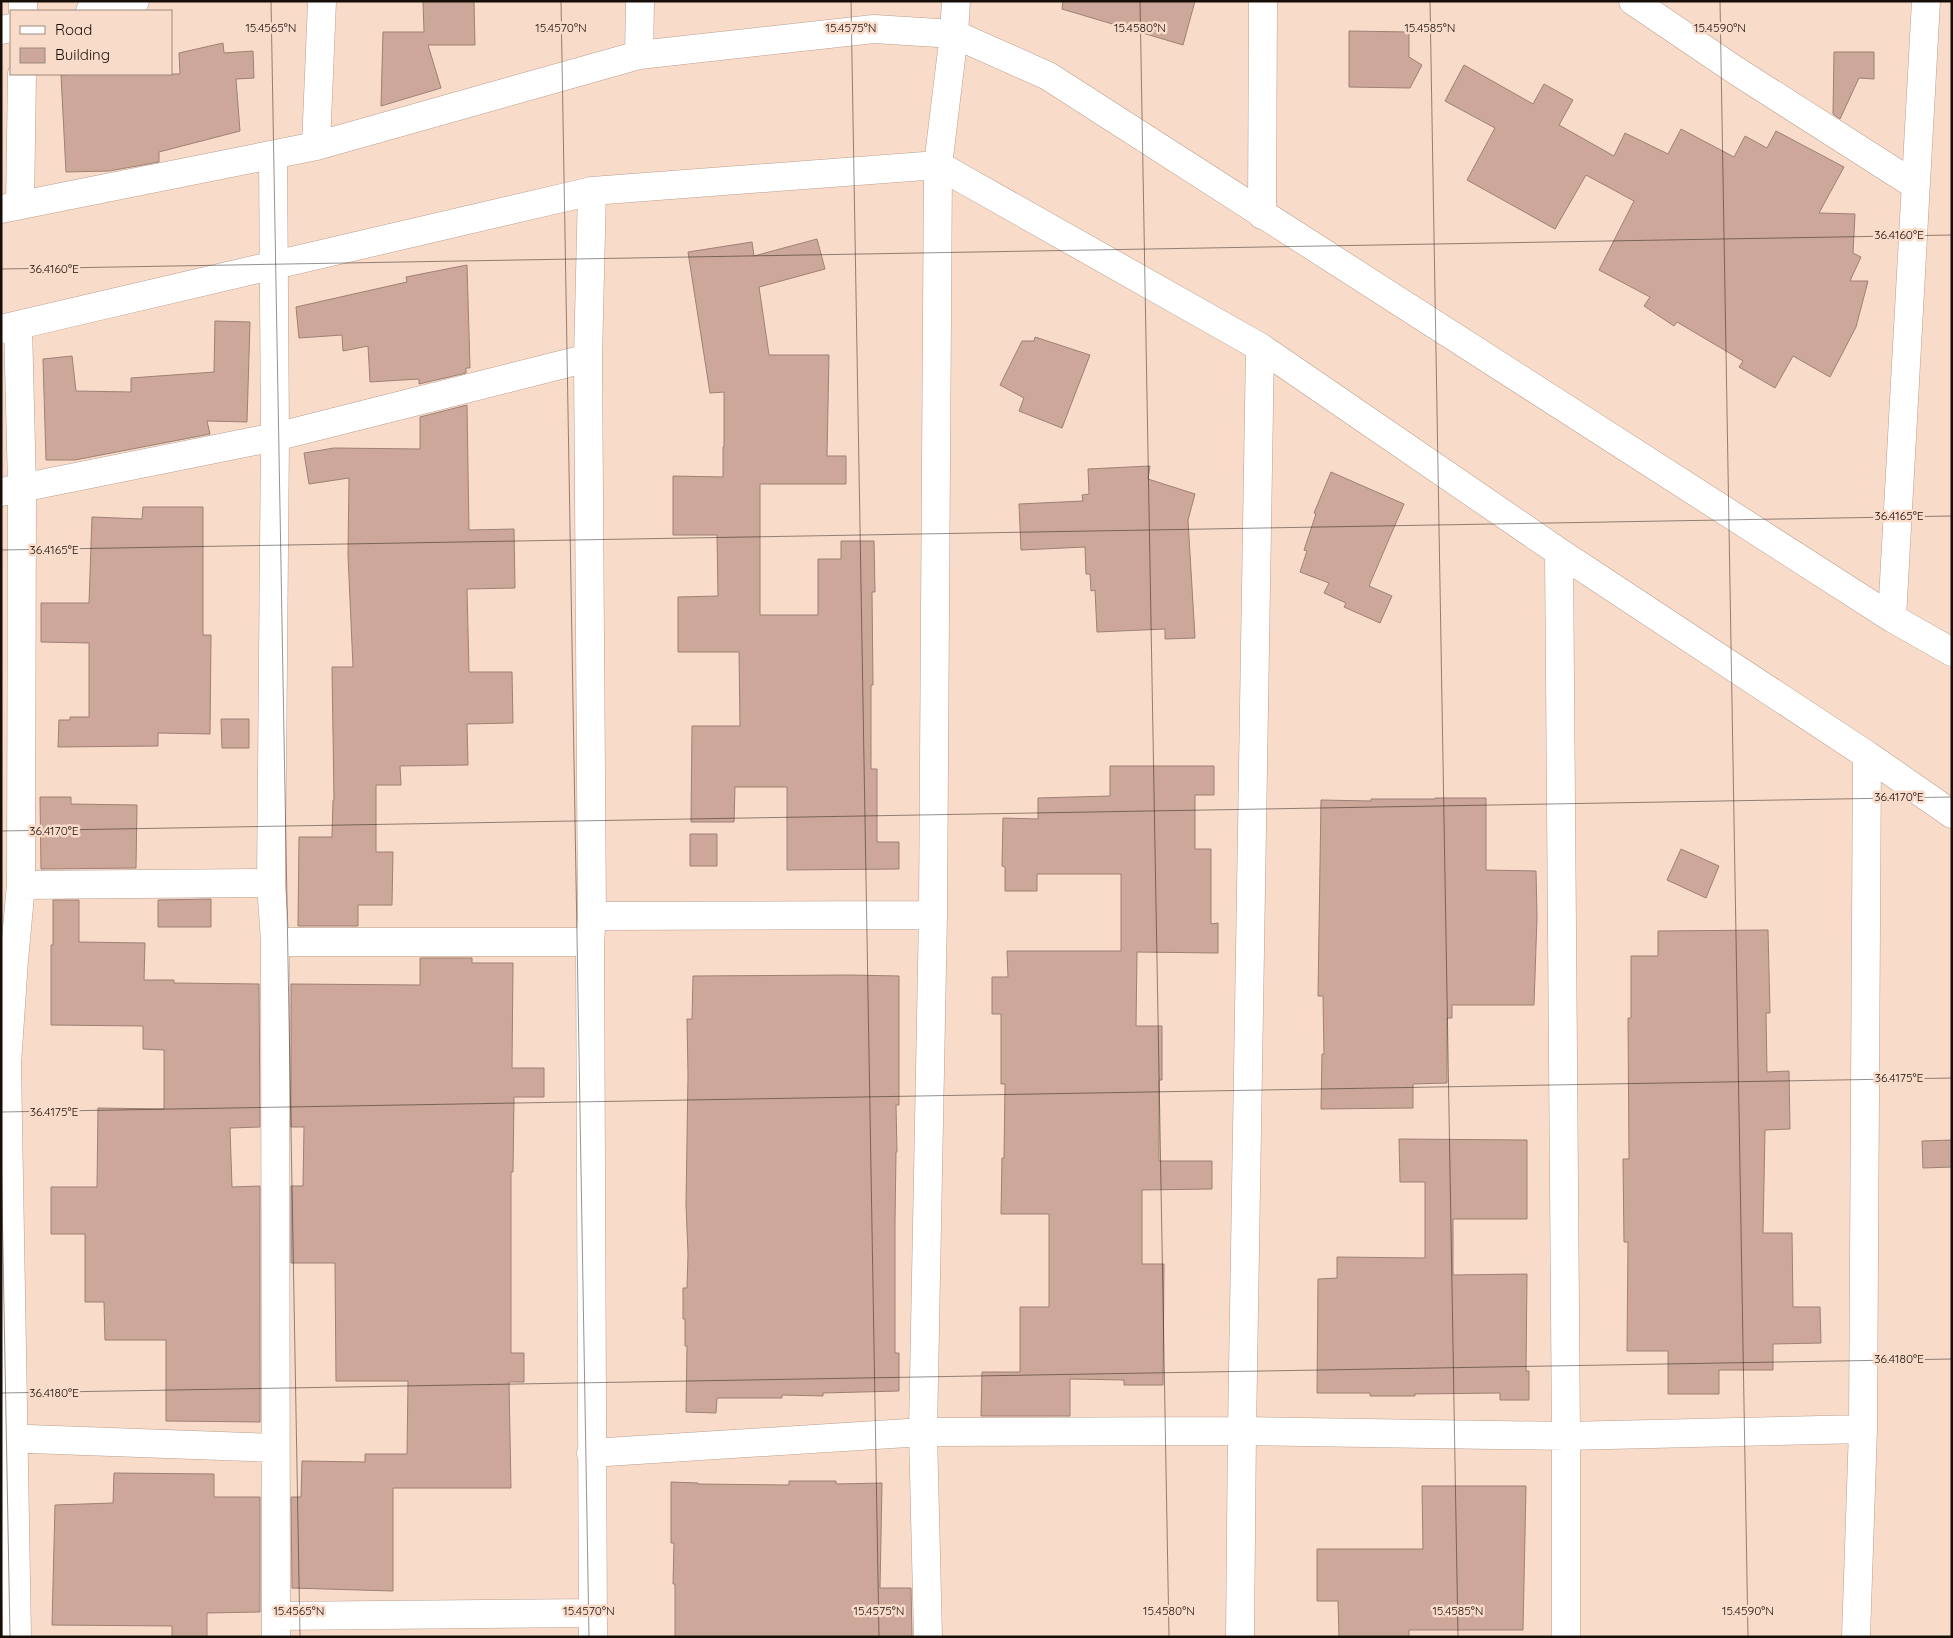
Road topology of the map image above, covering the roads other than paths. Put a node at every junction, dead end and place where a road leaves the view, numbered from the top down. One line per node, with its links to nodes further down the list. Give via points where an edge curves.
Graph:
1 (135, 1): 8 (street)
2 (322, 1): 12 (street)
3 (640, 1): 10 (street)
4 (956, 1): 9 (street)
5 (1263, 1): 18 (street)
6 (1634, 1): 15 (street)
7 (1926, 1): 15 (street)
8 (94, 10)
9 (954, 34): 10 (street, via 874,29); 14 (street); 18 (street, via 1048,76)
10 (639, 55): 12 (street)
11 (22, 75): 17 (street)
12 (316, 146): 13 (street)
13 (273, 155): 17 (street); 19 (street)
14 (938, 165): 16 (street); 21 (street); 32 (street)
15 (1915, 185): 26 (street)
16 (592, 191): 19 (street); 22 (street)
17 (11, 207)
18 (1262, 215): 26 (street)
19 (273, 266): 20 (street); 23 (street)
20 (10, 327): 24 (street)
21 (1260, 347): 25 (street); 37 (street)
22 (588, 358): 23 (street); 33 (street)
23 (275, 437): 24 (street); 30 (street)
24 (12, 490): 31 (street)
25 (1559, 552): 28 (street); 39 (street)
26 (1892, 618): 27 (street)
27 (1952, 652)
28 (1867, 755): 29 (street); 36 (street)
29 (1952, 814)
30 (271, 883): 31 (street); 34 (street)
31 (21, 885): 35 (street)
32 (932, 916): 33 (street); 38 (street)
33 (591, 929): 34 (street); 42 (street)
34 (275, 942): 41 (street)
35 (8, 960): 40 (street)
36 (1863, 1429): 39 (street); 49 (street)
37 (1242, 1431): 38 (street); 39 (street); 47 (street)
38 (923, 1432): 42 (street); 46 (street)
39 (1566, 1436): 48 (street)
40 (7, 1437): 41 (street); 45 (street)
41 (275, 1448): 44 (street)
42 (591, 1453): 43 (street)
43 (592, 1625): 44 (street)
44 (276, 1626)
45 (17, 1637)
46 (928, 1637)
47 (1240, 1637)
48 (1566, 1637)
49 (1856, 1637)

